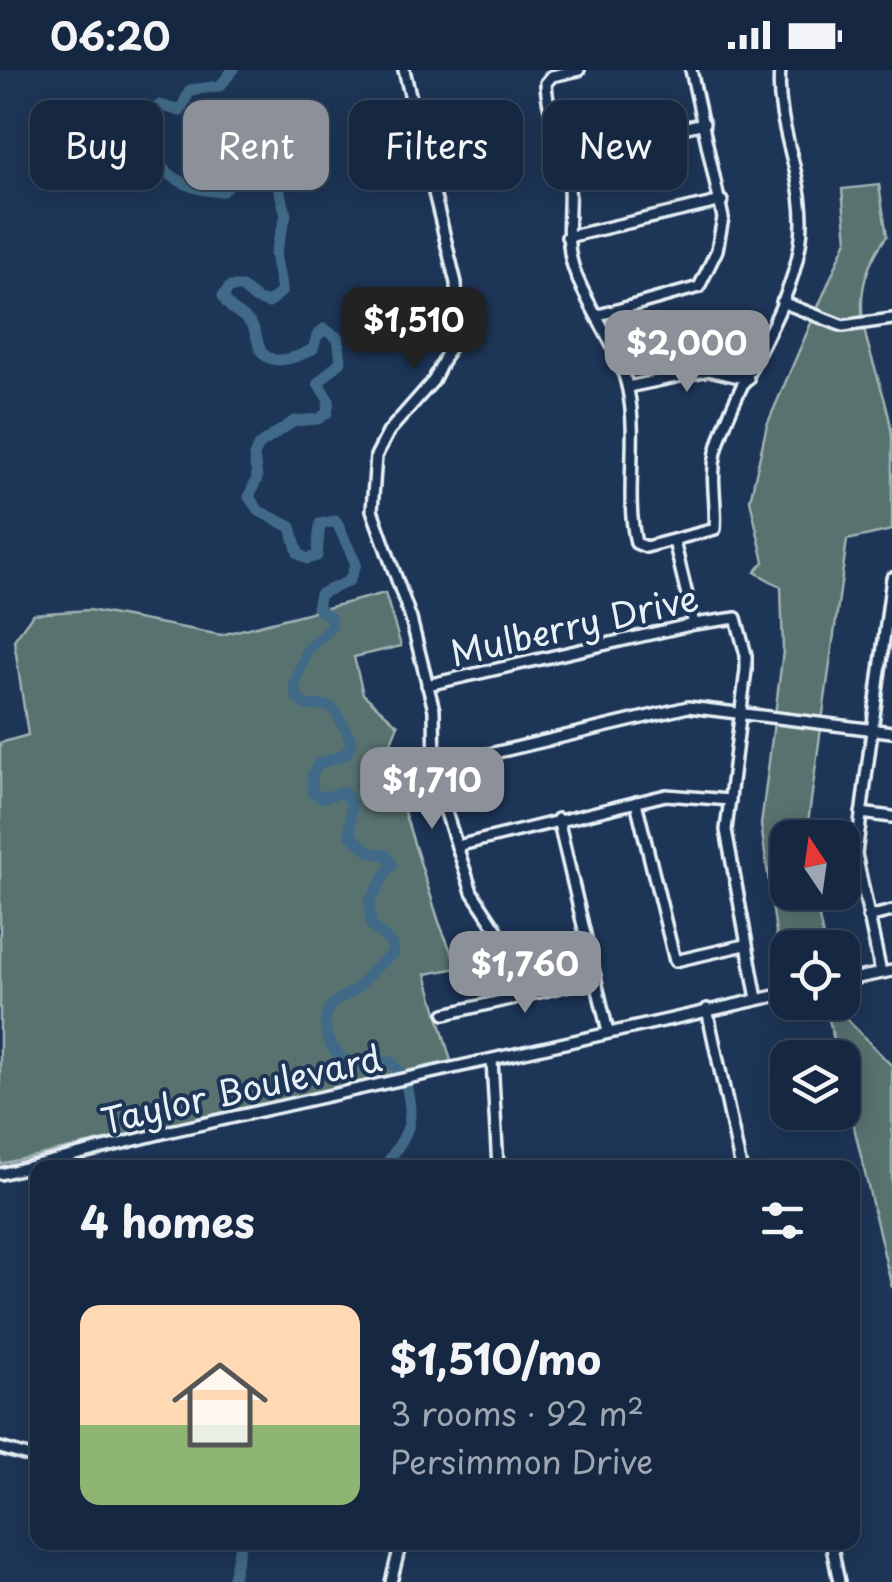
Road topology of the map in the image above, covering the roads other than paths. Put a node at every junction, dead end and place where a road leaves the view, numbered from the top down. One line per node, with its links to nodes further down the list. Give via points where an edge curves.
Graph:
1 (404, 70): 20 (street, via 456,283 457,312 433,380 376,456 370,490)
2 (578, 70): 5 (street, via 552,76 546,83)
3 (691, 70): 6 (street)
4 (780, 70): 11 (street, via 803,200 797,264)
5 (550, 100)
6 (704, 123): 7 (street); 9 (street)
7 (687, 127)
8 (568, 190): 10 (street)
9 (722, 201): 10 (street); 12 (street, via 717,250 699,287)
10 (567, 236): 12 (street, via 576,276)
11 (782, 302): 13 (street, via 843,326); 14 (street)
12 (599, 315): 15 (street)
13 (892, 319)
14 (748, 379): 15 (street, via 708,370); 16 (street, via 716,451 715,529)
15 (628, 388): 16 (street, via 634,456 628,513 636,543)
16 (674, 541): 18 (street)
17 (892, 578): 19 (street)
18 (694, 624): 20 (street, Mulberry Drive); 21 (street, Mulberry Drive, via 732,616 738,622 746,656)
19 (887, 648): 22 (street)
20 (427, 685): 24 (street, via 436,720)
21 (742, 712): 22 (street); 24 (street, via 688,707); 25 (street)
22 (872, 729): 23 (street); 27 (street)
23 (892, 732)
24 (433, 763): 30 (street)
25 (730, 800): 26 (street, via 678,794); 33 (street, via 728,843)
26 (636, 802): 29 (street); 33 (street, via 675,961)
27 (861, 813): 28 (street); 32 (street, via 856,854)
28 (892, 817)
29 (558, 819): 30 (street); 36 (street)
30 (457, 846): 38 (street, via 472,892 497,930)
31 (892, 911): 32 (street)
32 (868, 917): 34 (street)
33 (745, 945): 39 (street)
34 (886, 972): 35 (street)
35 (860, 977)
36 (595, 979): 38 (street); 42 (street)
37 (770, 996): 39 (street, Taylor Boulevard)
38 (512, 999): 41 (street)
39 (757, 999): 40 (street, Taylor Boulevard)
40 (707, 1010): 42 (street, Taylor Boulevard); 46 (street)
41 (445, 1014)
42 (608, 1032): 43 (street, Taylor Boulevard)
43 (492, 1060): 44 (street, Taylor Boulevard); 45 (street)
44 (65, 1160)
45 (498, 1160)
46 (740, 1160)
47 (30, 1168): 48 (street, Taylor Boulevard)
48 (0, 1174)
49 (0, 1448): 50 (street)
50 (30, 1456)
51 (399, 1550): 53 (street)
52 (833, 1550): 54 (street)
53 (391, 1582)
54 (839, 1582)

